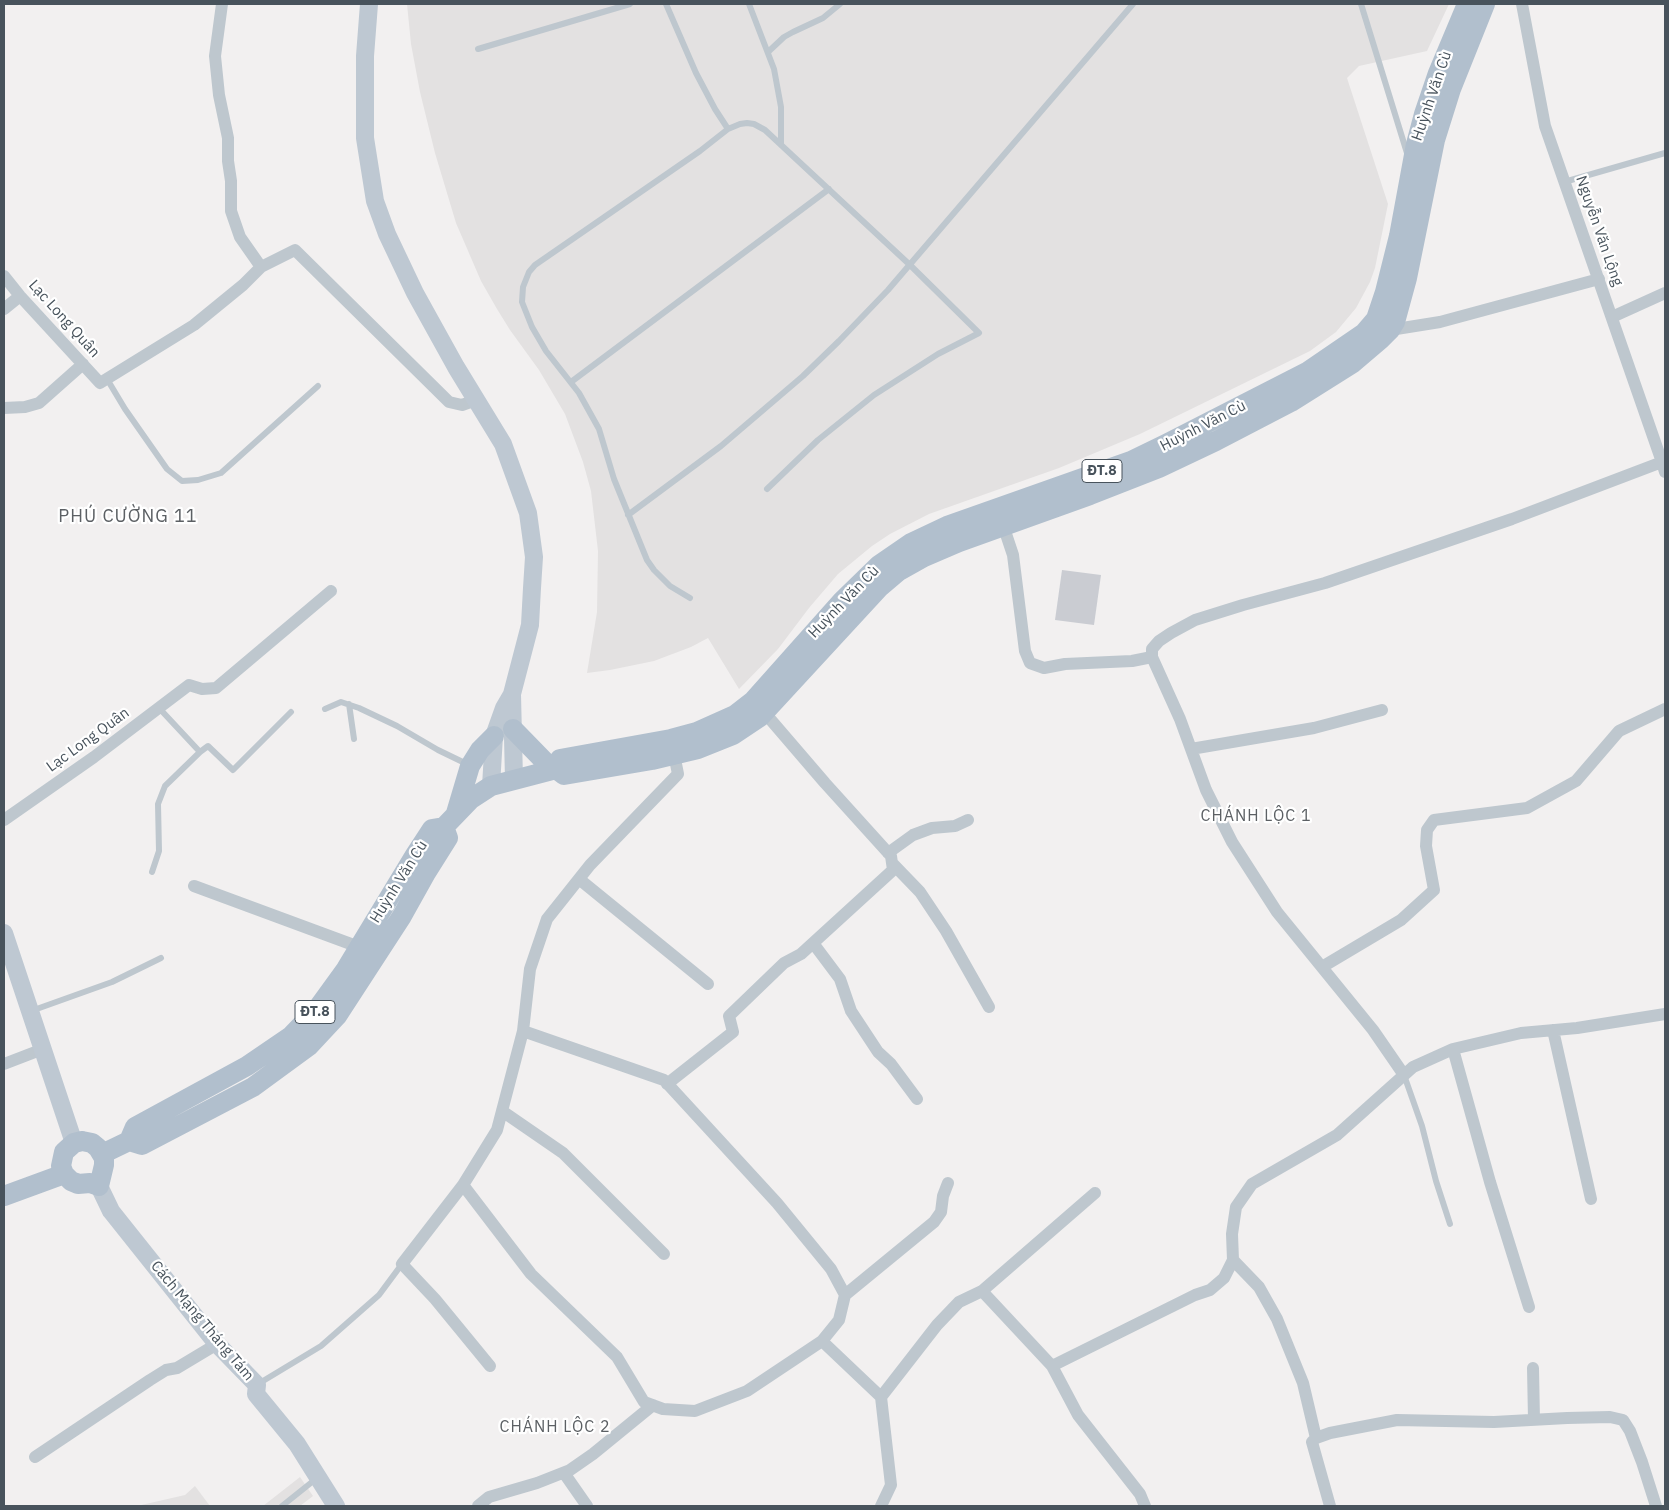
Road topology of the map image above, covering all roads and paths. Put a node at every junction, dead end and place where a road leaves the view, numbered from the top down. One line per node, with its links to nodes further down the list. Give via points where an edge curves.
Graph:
1 (222, 4): 21 (street, via 215,56 228,138 230,211 240,237)
2 (369, 4): 34 (street, via 365,138 375,201 415,293)
3 (630, 4): 12 (lane)
4 (666, 4): 14 (lane, via 696,73)
5 (749, 4): 13 (lane)
6 (840, 4): 13 (lane, via 823,18 784,37)
7 (1133, 4): 20 (lane)
8 (1361, 4): 17 (lane)
9 (1467, 4): 17 (main road, Huỳnh Văn Cù / ĐT.8, via 1432,88)
10 (1485, 4): 28 (main road, via 1451,89 1438,132 1407,278)
11 (1522, 4): 18 (street, Nguyễn Văn Lộng, via 1545,126)
12 (478, 49)
13 (768, 52): 15 (lane, via 781,107)
14 (728, 129): 15 (lane, via 740,124 754,124); 32 (lane, via 529,272 523,287 524,309 546,351)
15 (781, 144): 19 (lane)
16 (1665, 154): 18 (lane)
17 (1412, 166): 29 (main road, Huỳnh Văn Cù / ĐT.8, via 1385,292 1376,319)
18 (1564, 182): 23 (street, Nguyễn Văn Lộng)
19 (829, 189): 20 (lane); 32 (lane)
20 (910, 265): 37 (lane, via 979,333 938,354 874,395 818,440); 38 (lane, via 803,376 721,446)
21 (261, 267): 31 (street, via 194,325); 34 (street, via 295,250 449,402 462,405)
22 (4, 276): 25 (street, Lạc Long Quân)
23 (1599, 280): 27 (street, Nguyễn Văn Lộng); 28 (street, via 1440,322)
24 (1665, 292): 27 (street)
25 (20, 296): 26 (street); 30 (street, Lạc Long Quân)
26 (4, 308)
27 (1612, 317): 36 (street, Nguyễn Văn Lộng)
28 (1390, 330): 29 (main road); 39 (main road, via 1328,380 1216,441 1159,468)
29 (1364, 333): 54 (main road, Huỳnh Văn Cù / ĐT.8, via 1307,372 1130,461 947,526 911,543 879,565 842,601 754,701)
30 (83, 364): 31 (street, Lạc Long Quân); 35 (street, via 39,403 25,408)
31 (104, 381): 33 (lane, via 167,469 182,481 198,480 221,472)
32 (571, 382): 38 (lane, via 599,430)
33 (318, 386)
34 (476, 400): 43 (street, via 503,444 528,513 534,557 530,626)
35 (4, 408)
36 (1664, 465): 42 (street, via 1325,584 1195,620 1159,641 1152,649)
37 (768, 490)
38 (628, 515): 41 (lane, via 654,570 670,586)
39 (1003, 526): 42 (street, via 1013,555 1025,651 1030,663 1044,668); 50 (main road, via 924,557 899,571 873,594)
40 (331, 591): 45 (street, Lạc Long Quân, via 216,688 202,689 189,685)
41 (690, 598)
42 (1152, 657): 55 (street)
43 (512, 694): 51 (street); 52 (street)
44 (349, 704): 46 (lane, via 341,702); 53 (lane); 57 (lane)
45 (159, 708): 56 (lane); 61 (street, Lạc Long Quân)
46 (325, 709)
47 (1665, 709): 72 (street, via 1620,731 1576,781 1528,808 1434,820 1427,830 1426,846 1434,890 1401,920)
48 (1382, 710): 55 (street, via 1314,728)
49 (291, 712): 56 (lane, via 233,770 208,746)
50 (764, 712): 54 (main road, via 746,728 698,749); 64 (street)
51 (513, 730): 58 (main road); 59 (street)
52 (494, 736): 57 (main road); 60 (street)
53 (354, 739)
54 (673, 747): 58 (main road, via 564,775); 66 (street, via 678,774)
55 (1191, 749): 72 (street, via 1206,790 1232,842 1277,912)
56 (200, 752): 65 (lane, via 165,786 158,804 159,851)
57 (470, 766): 63 (main road)
58 (554, 769): 59 (main road, Huỳnh Văn Cù / ĐT.8)
59 (514, 780): 60 (main road, Huỳnh Văn Cù / ĐT.8)
60 (491, 786): 63 (main road, Huỳnh Văn Cù / ĐT.8, via 471,799)
61 (4, 820)
62 (968, 820): 64 (street, via 913,835 899,844)
63 (450, 822): 70 (main road, Huỳnh Văn Cù / ĐT.8, via 432,829); 74 (main road, via 448,838 402,916)
64 (890, 859): 69 (street, via 893,870); 75 (street, via 920,892)
65 (152, 872)
66 (579, 879): 73 (street); 79 (street, via 547,919 530,969)
67 (194, 886): 70 (street)
68 (4, 933): 76 (street)
69 (813, 943): 84 (street, via 784,963 729,1016 734,1032); 85 (street, via 840,979 851,1011 878,1052 892,1064)
70 (359, 947): 74 (main road, Huỳnh Văn Cù / ĐT.8)
71 (161, 958): 76 (lane, via 112,982)
72 (1322, 967): 83 (street, via 1373,1030)
73 (708, 984)
74 (346, 985): 88 (main road, via 332,1022 309,1046 253,1087 142,1145 129,1141)
75 (988, 1007)
76 (30, 1011): 80 (street)
77 (1665, 1014): 78 (street)
78 (1553, 1030): 81 (street, via 1521,1033); 95 (street)
79 (523, 1031): 84 (street); 86 (street)
80 (43, 1049): 82 (street); 87 (street)
81 (1453, 1049): 83 (street, via 1413,1067); 102 (street)
82 (4, 1064)
83 (1404, 1075): 96 (lane); 98 (street, via 1337,1135 1252,1184 1236,1207)
84 (668, 1084): 101 (street, via 777,1203 831,1269)
85 (917, 1099)
86 (502, 1111): 91 (street, via 497,1130); 97 (street, via 563,1153)
87 (74, 1143): 88 (main road, via 92,1143); 89 (main road, via 64,1152 61,1166)
88 (102, 1154): 92 (main road, via 104,1165)
89 (64, 1174): 92 (main road, via 78,1184); 94 (main road)
90 (948, 1184): 101 (street, via 941,1212 934,1222)
91 (462, 1185): 99 (street); 110 (street, via 531,1274 617,1357 644,1402)
92 (99, 1186): 104 (street, Cách Mạng Tháng Tám, via 111,1211)
93 (1095, 1194): 100 (street)
94 (4, 1196)
95 (1591, 1200)
96 (1450, 1224)
97 (664, 1254)
98 (1233, 1260): 106 (street, via 1224,1278 1210,1290); 112 (street, via 1260,1287 1277,1318 1303,1383)
99 (402, 1264): 105 (street); 108 (lane, via 379,1295 322,1346)
100 (982, 1291): 106 (street); 109 (street, via 959,1302)
101 (845, 1295): 103 (street, via 839,1320)
102 (1529, 1307)
103 (822, 1341): 109 (street); 110 (street, via 747,1391 694,1410 663,1409)
104 (217, 1344): 108 (street, Cách Mạng Tháng Tám); 113 (street, via 177,1368 166,1370)
105 (490, 1366)
106 (1052, 1366): 121 (street, via 1078,1415 1140,1494)
107 (1533, 1368): 111 (street)
108 (256, 1385): 115 (street, Cách Mạng Tháng Tám, via 256,1394 297,1444)
109 (881, 1397): 120 (street, via 891,1484)
110 (653, 1405): 114 (street, via 593,1454)
111 (1534, 1420): 112 (street, via 1397,1420); 123 (street, via 1610,1417 1623,1420 1642,1462)
112 (1316, 1438): 122 (street, via 1312,1442)
113 (35, 1457)
114 (564, 1473): 118 (street, via 488,1497); 119 (street)
115 (318, 1477): 116 (lane); 117 (street, Cách Mạng Tháng Tám)
116 (282, 1506)
117 (336, 1506)
118 (478, 1506)
119 (586, 1506)
120 (881, 1506)
121 (1145, 1506)
122 (1330, 1506)
123 (1656, 1506)

